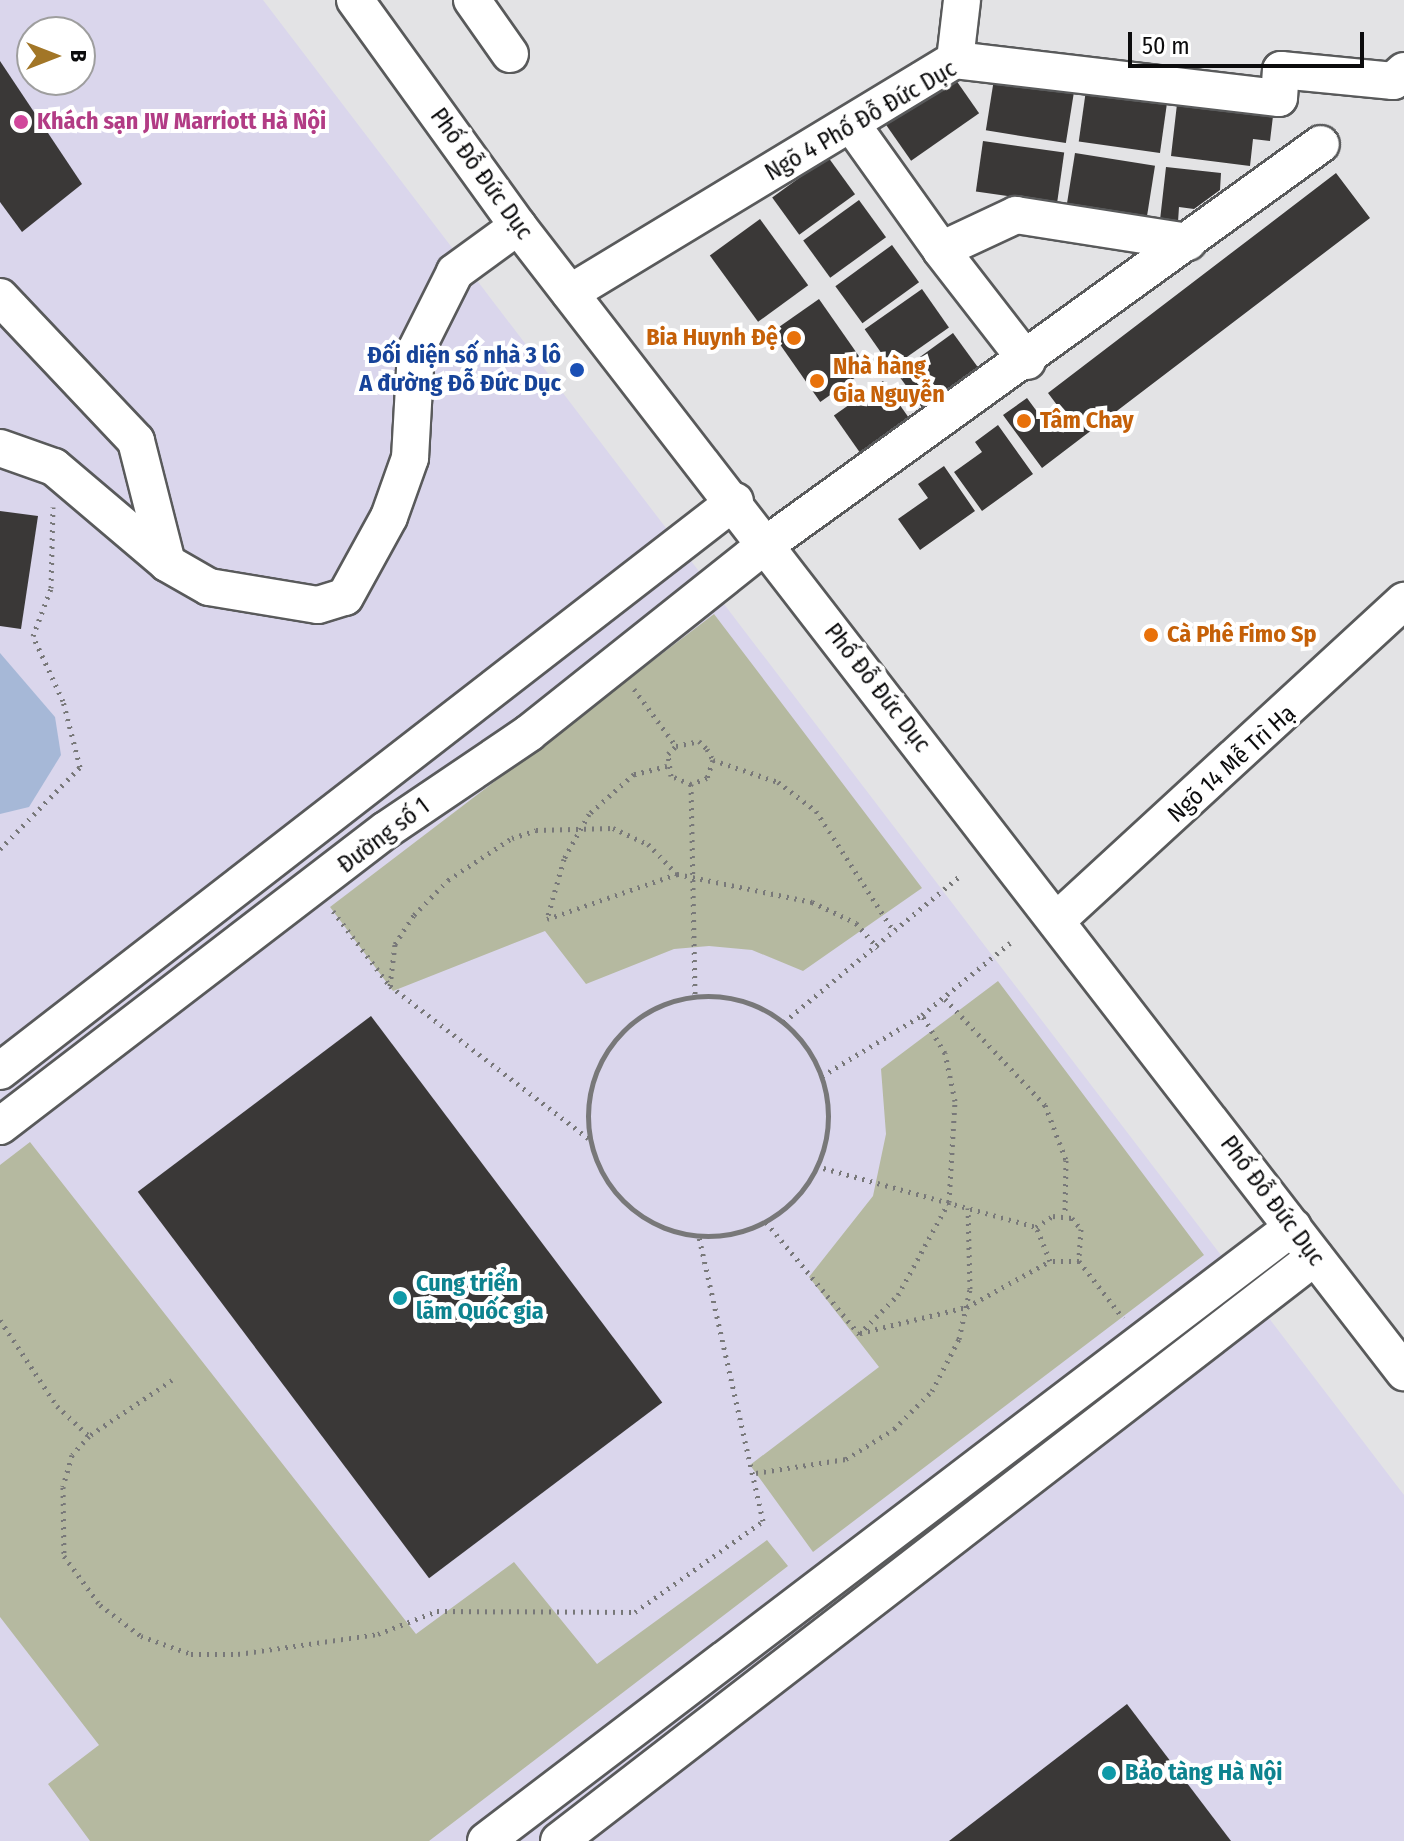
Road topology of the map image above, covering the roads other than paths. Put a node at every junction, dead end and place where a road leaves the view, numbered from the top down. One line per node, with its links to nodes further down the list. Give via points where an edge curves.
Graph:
1 (355, 0): 9 (street, Phố Đỗ Đức Dục)
2 (472, 0): 4 (street)
3 (962, 0): 5 (street)
4 (510, 54)
5 (955, 60): 6 (street, Ngõ 4 Phố Đỗ Đức Dục, via 1279,98 1281,70); 7 (street, Ngõ 4 Phố Đỗ Đức Dục)
6 (1400, 81)
7 (852, 125): 11 (street); 12 (street, Ngõ 4 Phố Đỗ Đức Dục)
8 (1321, 144): 10 (street, Đường số 1)
9 (518, 226): 12 (street, Phố Đỗ Đức Dục); 18 (street, via 455,272 416,350 410,458 389,517 345,597 318,605 263,599 209,587)
10 (1188, 242): 11 (street, via 1016,215); 14 (street, Đường số 1)
11 (941, 250): 14 (street)
12 (570, 293): 16 (street, Phố Đỗ Đức Dục)
13 (0, 297): 18 (street, via 136,441)
14 (1027, 361): 17 (street, Đường số 1)
15 (0, 448): 18 (street, via 54,467)
16 (735, 501): 17 (street, Phố Đỗ Đức Dục); 20 (street, Đường số 1)
17 (767, 544): 21 (street, Đường số 1, via 529,733); 23 (street, Phố Đỗ Đức Dục)
18 (167, 563)
19 (1404, 601): 23 (street, Ngõ 14 Mễ Trì Hạ)
20 (356, 797): 21 (street); 22 (street, Đường số 1)
21 (386, 830): 24 (street, Đường số 1)
22 (207, 911): 24 (street); 25 (street, Đường số 1)
23 (1056, 921): 27 (street, Phố Đỗ Đức Dục)
24 (234, 949): 26 (street, Đường số 1)
25 (0, 1071)
26 (0, 1126)
27 (1293, 1227): 28 (street, Phố Đỗ Đức Dục); 30 (street)
28 (1315, 1257): 29 (street, Phố Đỗ Đức Dục); 31 (street)
29 (1403, 1360)
30 (897, 1526): 31 (street); 32 (street)
31 (922, 1564): 33 (street)
32 (823, 1580): 33 (street); 34 (street)
33 (848, 1619): 35 (street)
34 (749, 1639): 35 (street); 36 (street)
35 (774, 1677): 37 (street)
36 (486, 1841)
37 (559, 1841)

